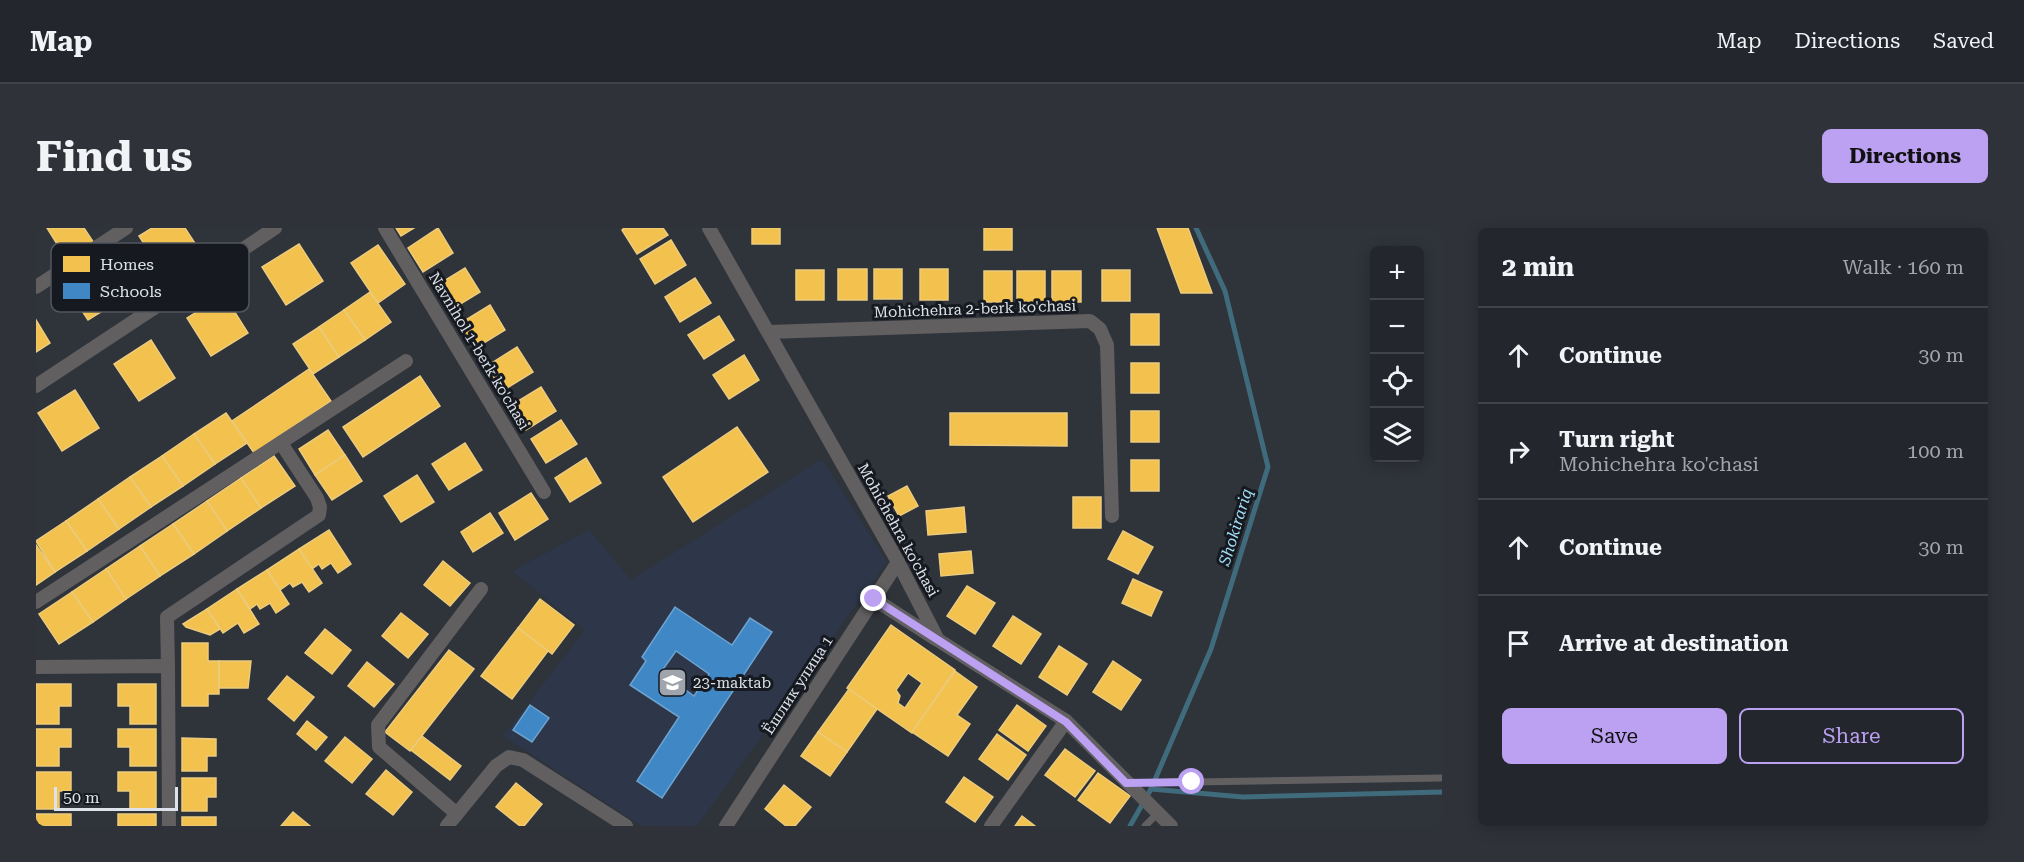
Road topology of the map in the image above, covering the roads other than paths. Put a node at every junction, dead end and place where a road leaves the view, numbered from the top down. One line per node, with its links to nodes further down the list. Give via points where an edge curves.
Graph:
1 (126, 228): 5 (street)
2 (275, 228): 6 (street)
3 (385, 228): 14 (street, Navnihol 1-berk ko'chasi)
4 (709, 228): 10 (street, Mohichehra ko'chasi)
5 (103, 243)
6 (249, 245)
7 (51, 277): 8 (street)
8 (36, 287)
9 (148, 312): 12 (street)
10 (769, 332): 15 (street, Mohichehra 2-berk ko'chasi, via 1090,321 1100,329 1107,345); 16 (street, Mohichehra ko'chasi)
11 (406, 361): 13 (street)
12 (36, 386)
13 (281, 443): 19 (street); 21 (street, via 317,498 319,515 167,617)
14 (544, 492)
15 (1112, 516)
16 (898, 562): 18 (street, Ёшлик улица 1); 20 (street, Mohichehra ko'chasi)
17 (482, 589): 27 (street, via 378,725 379,747)
18 (874, 599): 20 (street); 31 (street, Ёшлик улица 1)
19 (36, 602)
20 (938, 640): 23 (street)
21 (168, 666): 22 (street); 28 (street)
22 (36, 667)
23 (1066, 722): 25 (street); 32 (street)
24 (1442, 778): 25 (lane)
25 (1127, 784): 26 (street)
26 (1155, 810): 33 (lane); 34 (street)
27 (457, 814): 29 (street); 30 (street, via 496,766 509,757 523,760)
28 (169, 826)
29 (447, 826)
30 (626, 826)
31 (726, 826)
32 (991, 826)
33 (1145, 826)
34 (1171, 826)

